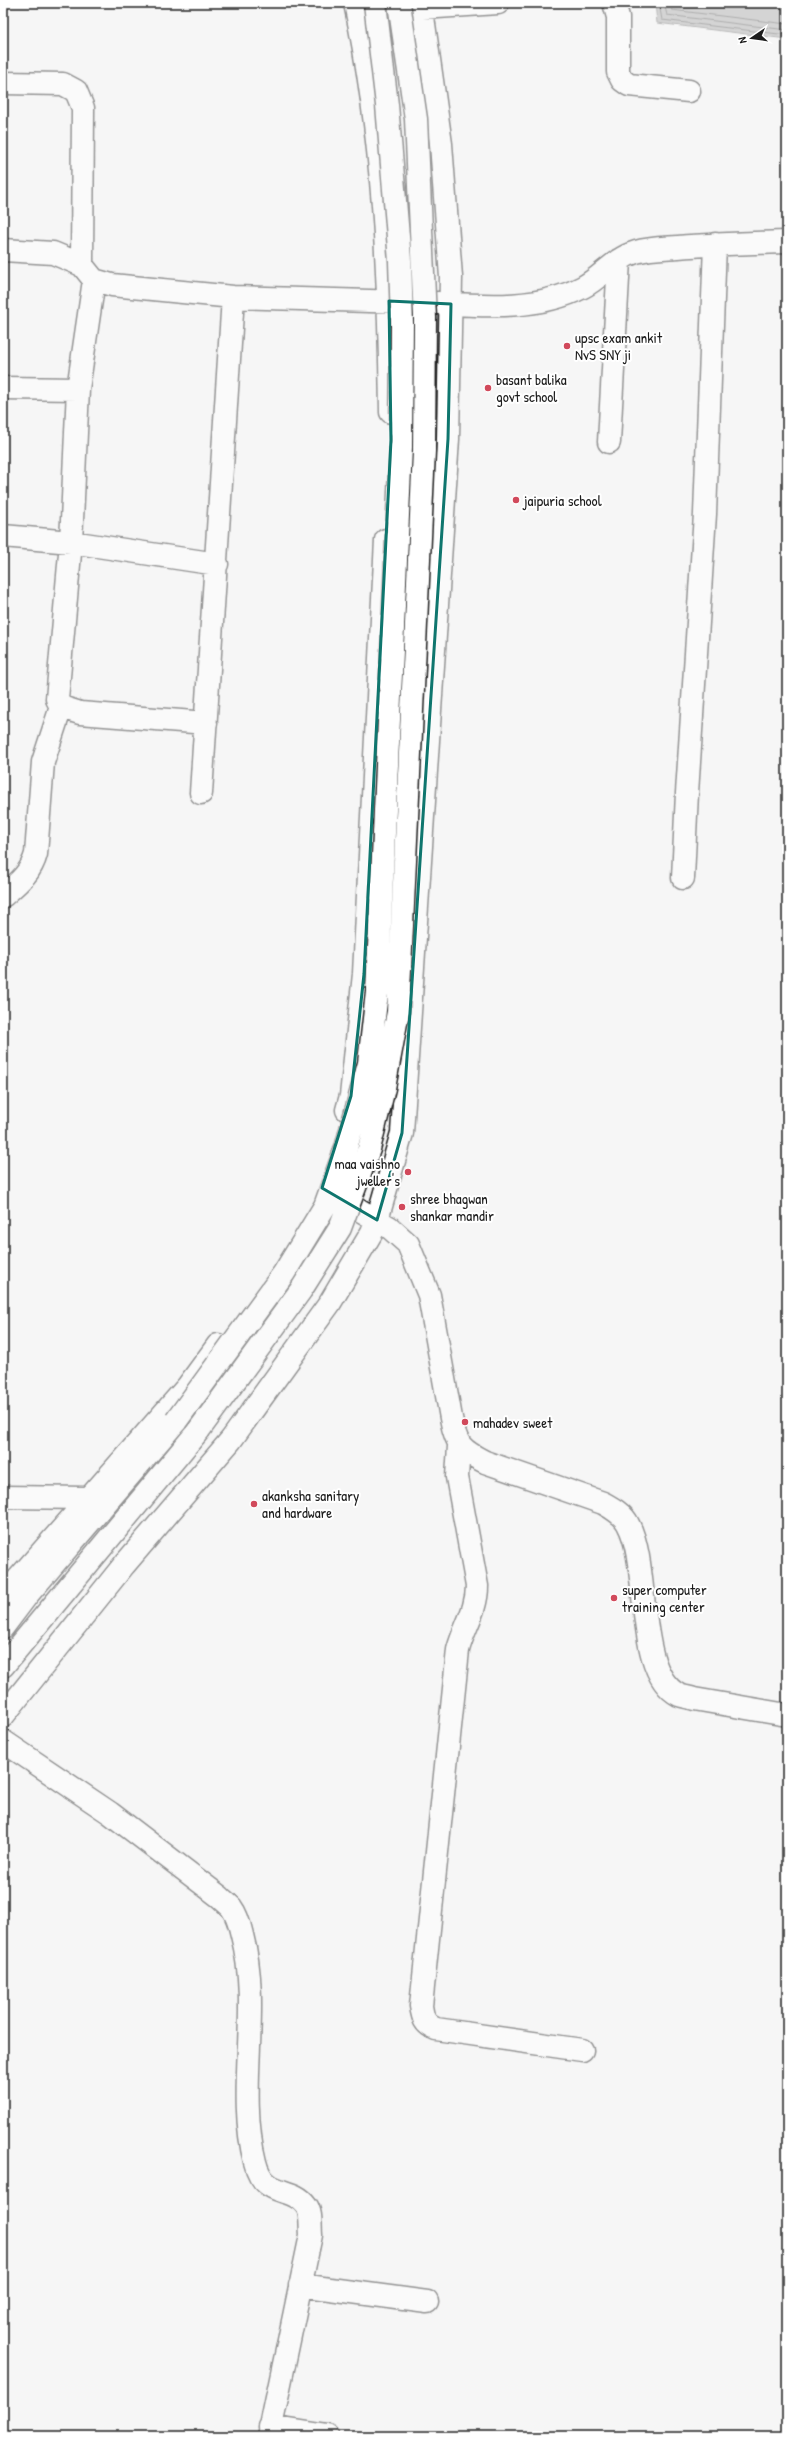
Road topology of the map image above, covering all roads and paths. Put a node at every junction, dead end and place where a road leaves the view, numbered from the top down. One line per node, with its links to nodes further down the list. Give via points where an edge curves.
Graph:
1 (355, 3): 15 (main road, via 368,60 383,193)
2 (375, 3): 34 (main road, bridge, via 400,261 402,323 401,447 377,992 369,1063 347,1145 324,1206 284,1273 176,1421 28,1594)
3 (399, 3): 35 (main road, bridge, via 416,119 425,325 424,451 398,1012 384,1088 369,1149 340,1228 301,1290 199,1430)
4 (498, 3): 6 (main road)
5 (614, 3): 8 (main road, via 618,17 618,72 622,80 629,85)
6 (421, 6): 16 (main road, via 441,144)
7 (3, 83): 13 (main road, via 63,84 76,91 83,108)
8 (689, 91)
9 (787, 242): 10 (main road)
10 (715, 244): 12 (main road, via 637,251); 26 (main road, via 705,514 686,793)
11 (3, 250): 13 (main road, via 52,253)
12 (619, 260): 16 (main road, via 584,286 543,301 506,305); 19 (main road)
13 (88, 272): 14 (main road, via 112,285); 18 (main road)
14 (233, 297): 15 (main road); 22 (main road)
15 (389, 301): 16 (main road); 28 (main road, via 391,440 364,974 351,1096)
16 (451, 304): 29 (main road, via 448,439 402,1133)
17 (3, 388): 18 (main road)
18 (78, 389): 21 (main road)
19 (609, 442)
20 (3, 536): 21 (main road)
21 (71, 542): 22 (main road); 23 (main road, via 57,686 57,699)
22 (217, 564): 24 (main road)
23 (61, 707): 24 (main road, via 80,713); 27 (main road, via 44,762 33,865)
24 (206, 723): 25 (main road)
25 (201, 793)
26 (683, 878)
27 (3, 896)
28 (322, 1188): 29 (main road); 32 (main road, via 278,1265 188,1386)
29 (377, 1220): 30 (main road, via 408,1244 429,1295 451,1418); 37 (main road, via 330,1303 231,1440 124,1565)
30 (459, 1446): 36 (main road, via 468,1454 485,1462 603,1502 616,1510 628,1523 634,1537 642,1579 648,1637 655,1663 667,1685 679,1695); 39 (main road, via 457,1477 477,1598 458,1650 422,2006 423,2020 428,2026 436,2029)
31 (3, 1497): 32 (main road)
32 (88, 1498): 33 (main road)
33 (3, 1596)
34 (3, 1627)
35 (3, 1666)
36 (787, 1715)
37 (3, 1716)
38 (3, 1741): 40 (main road, via 60,1778 220,1897 238,1920 249,1968 251,1997 248,2096 250,2134 260,2176 267,2185 306,2204 309,2213 311,2235)
39 (582, 2050)
40 (300, 2285): 41 (main road); 42 (main road)
41 (427, 2302)
42 (269, 2431): 43 (main road)
43 (328, 2436)

